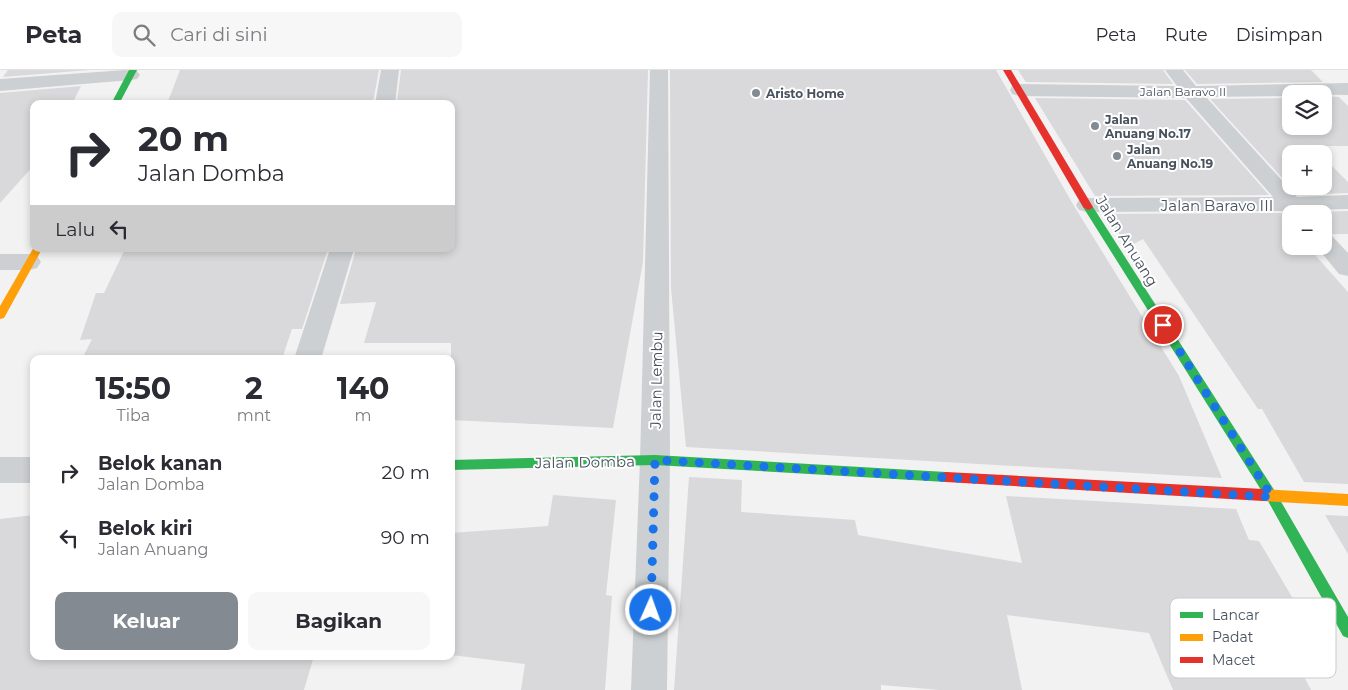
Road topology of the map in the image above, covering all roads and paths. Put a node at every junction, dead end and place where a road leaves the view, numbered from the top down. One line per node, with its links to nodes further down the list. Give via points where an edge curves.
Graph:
1 (390, 70): 11 (street)
2 (659, 70): 24 (street, Jalan Lembu)
3 (1006, 70): 8 (street, Jalan Anuang)
4 (1174, 70): 9 (street)
5 (132, 72): 6 (street); 10 (street)
6 (0, 85)
7 (1348, 89): 9 (street, Jalan Baravo II)
8 (1019, 90): 9 (street, Jalan Baravo II); 15 (street, Jalan Anuang)
9 (1191, 92): 13 (street)
10 (117, 100)
11 (386, 100)
12 (1348, 202): 14 (street, Jalan Baravo III)
13 (1291, 205)
14 (1325, 205)
15 (1087, 206): 16 (street, Jalan Baravo III); 28 (street, Jalan Anuang)
16 (1282, 209)
17 (1332, 250): 21 (street)
18 (341, 252): 23 (street)
19 (33, 255): 20 (street); 22 (street)
20 (0, 262)
21 (1348, 268)
22 (0, 316)
23 (308, 355)
24 (655, 460): 25 (street, Jalan Domba); 28 (street, Jalan Domba); 33 (street, Jalan Lembu)
25 (455, 464)
26 (0, 470): 27 (street)
27 (30, 470)
28 (1272, 497): 29 (street, Jalan Domba); 30 (street, Jalan Anuang)
29 (1348, 500)
30 (1329, 598)
31 (1336, 610): 32 (street, Jalan Anuang)
32 (1348, 631)
33 (649, 690)

